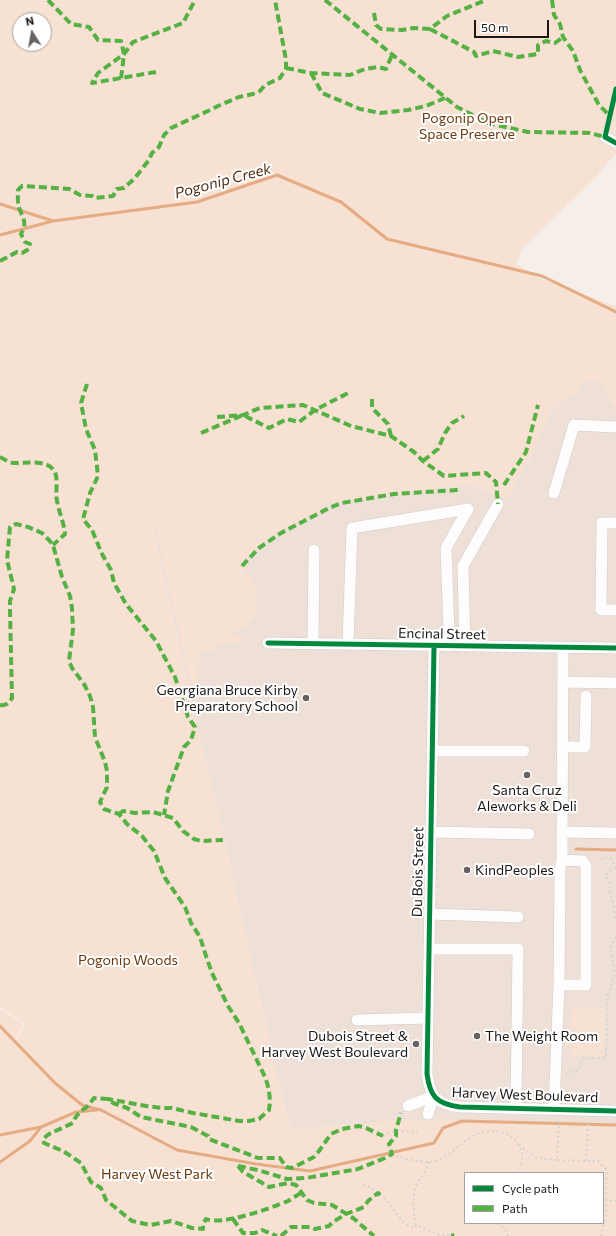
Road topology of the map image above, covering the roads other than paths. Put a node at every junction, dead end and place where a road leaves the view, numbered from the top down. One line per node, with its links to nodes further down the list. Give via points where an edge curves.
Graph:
1 (605, 137): 2 (street)
2 (616, 143)
3 (616, 427): 4 (street, via 574,425)
4 (554, 493)
5 (498, 504): 14 (street, via 463,566)
6 (616, 523): 8 (street, via 602,524 601,610)
7 (314, 550): 10 (street)
8 (616, 610)
9 (268, 643): 10 (street, Encinal Street)
10 (313, 644): 11 (street, Encinal Street)
11 (348, 644): 12 (street, Encinal Street); 13 (street, via 352,528 468,509 446,548)
12 (434, 646): 13 (street, Encinal Street); 21 (street, Du Bois Street)
13 (448, 646): 14 (street, Encinal Street)
14 (465, 646): 15 (street, Encinal Street)
15 (563, 647): 16 (street, Encinal Street); 17 (street)
16 (616, 648)
17 (563, 682): 18 (street); 20 (street)
18 (616, 683)
19 (586, 696): 20 (street, via 585,747)
20 (562, 747): 24 (street)
21 (432, 751): 22 (street); 23 (street, Du Bois Street)
22 (524, 751)
23 (431, 832): 26 (street); 28 (street, Du Bois Street)
24 (563, 832): 25 (street); 27 (street)
25 (616, 833)
26 (529, 834)
27 (562, 860): 31 (street); 31 (street, via 583,861 586,866 586,985)
28 (430, 914): 29 (street); 30 (street, Du Bois Street)
29 (518, 917)
30 (429, 949): 32 (street, Du Bois Street); 36 (street, via 518,949)
31 (559, 985): 37 (street)
32 (428, 1018): 33 (street); 34 (street, Du Bois Street, via 427,1074)
33 (356, 1020)
34 (434, 1096): 35 (street, Harvey West Boulevard); 36 (street, Harvey West Boulevard, via 446,1105); 39 (street)
35 (408, 1106)
36 (516, 1108): 37 (street, Harvey West Boulevard)
37 (554, 1109): 38 (street, Harvey West Boulevard)
38 (616, 1111)
39 (428, 1114)

